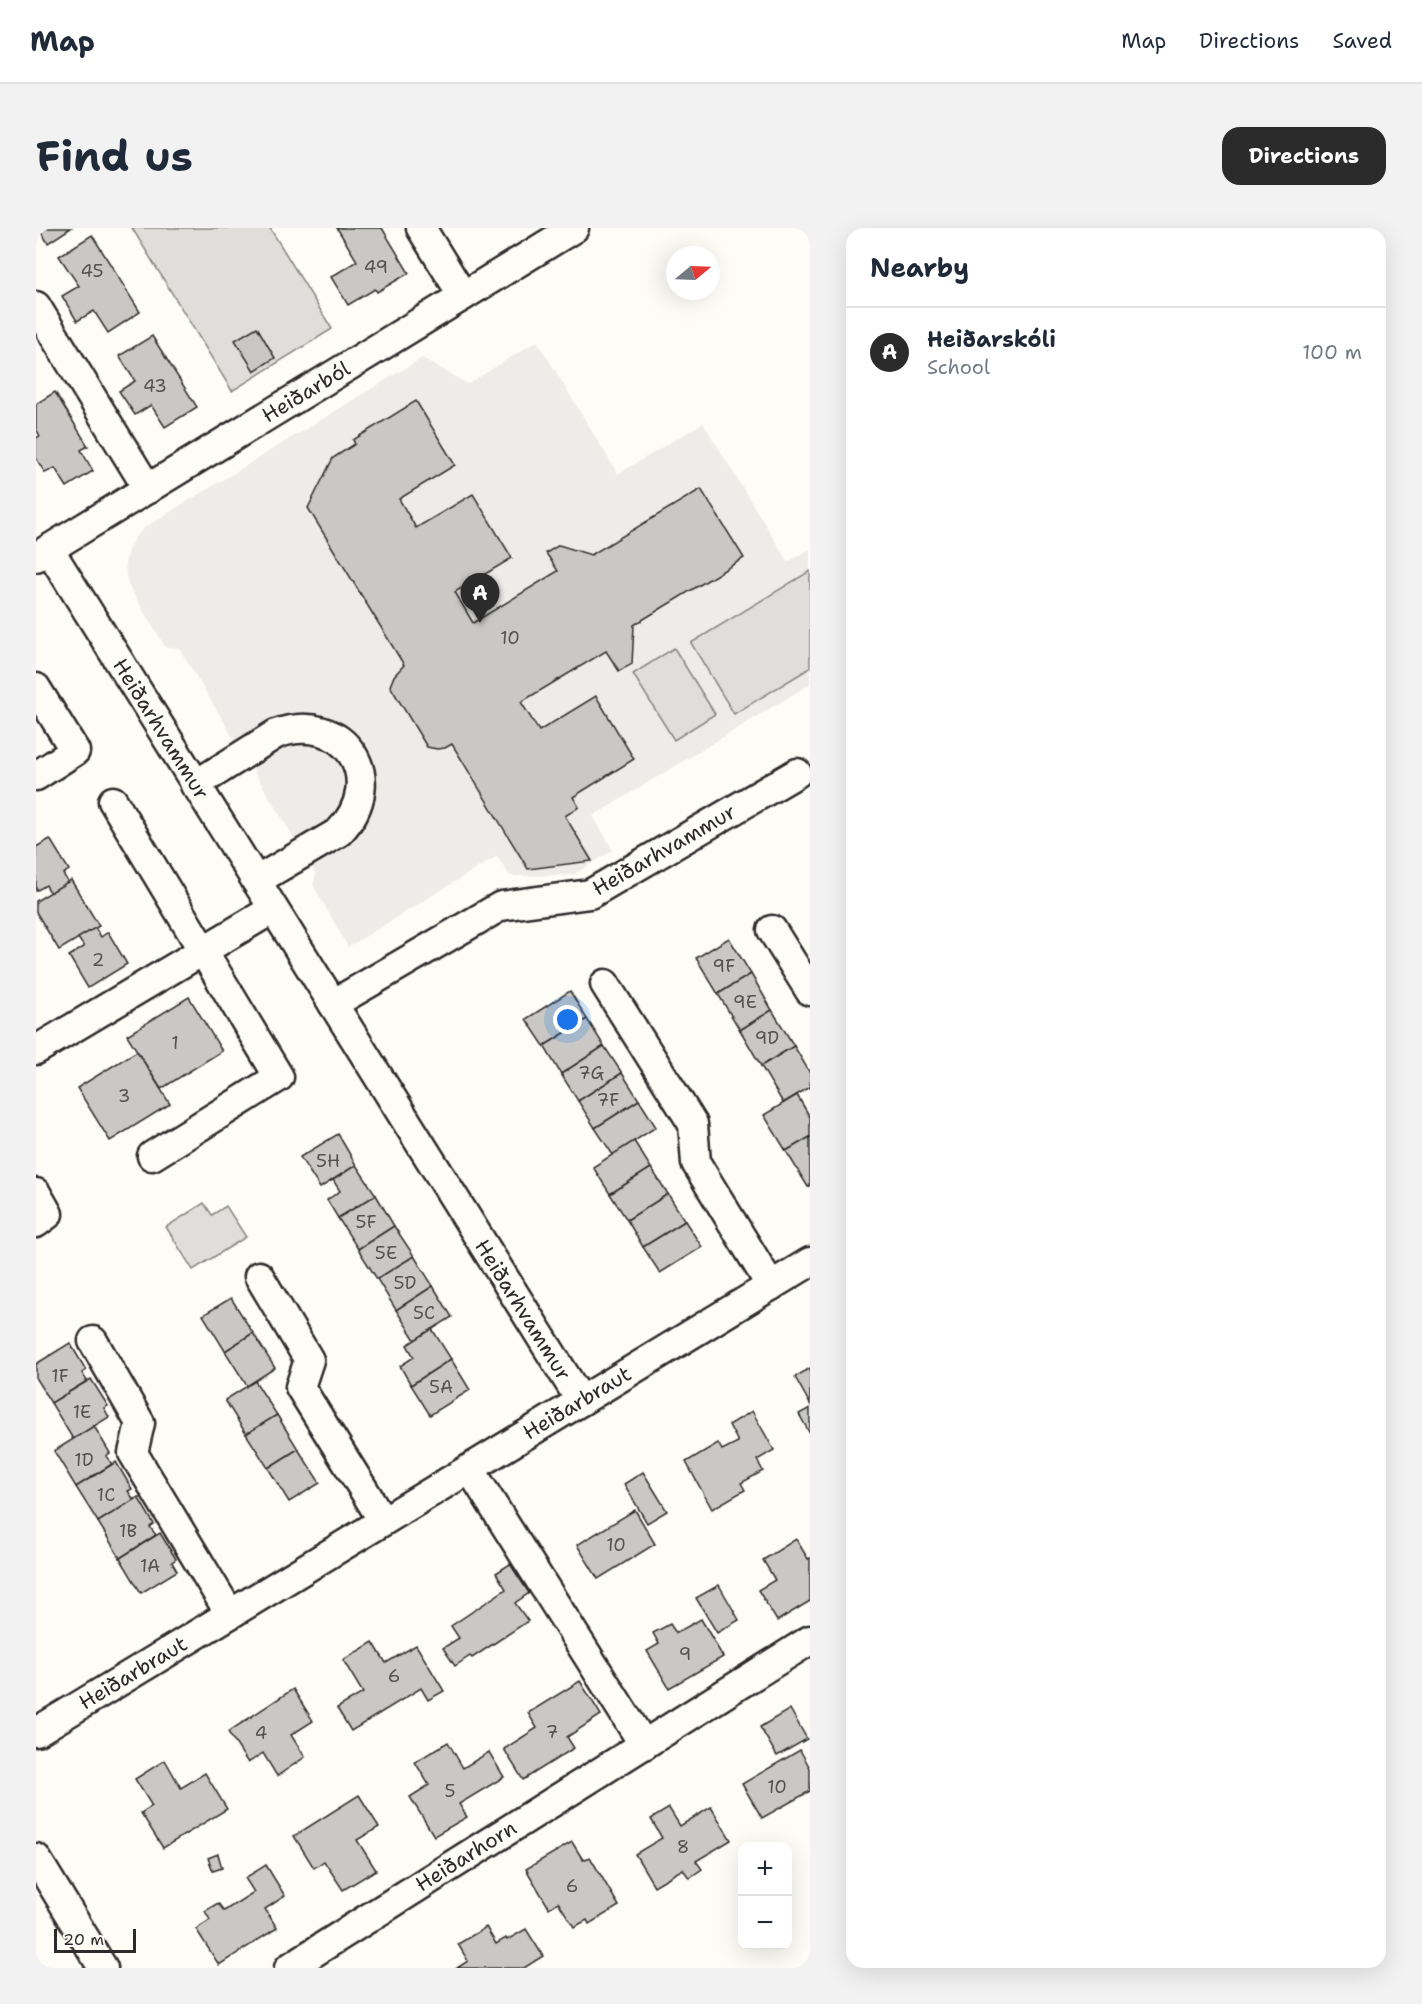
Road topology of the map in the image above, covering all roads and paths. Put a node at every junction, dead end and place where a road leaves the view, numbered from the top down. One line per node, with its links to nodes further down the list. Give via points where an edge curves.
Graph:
1 (421, 228): 3 (street)
2 (574, 228): 3 (street, Heiðarból)
3 (463, 296): 5 (street, Heiðarból)
4 (36, 306): 5 (street)
5 (148, 489): 6 (street, Heiðarból)
6 (42, 553): 10 (street, Heiðarhvammur)
7 (36, 688): 9 (street, via 75,751)
8 (798, 773): 18 (street, Heiðarhvammur, via 590,894 501,906)
9 (36, 776)
10 (195, 785): 12 (street, Heiðarhvammur); 12 (street, via 290,729 331,734 352,754 362,780 357,809 349,821 339,832)
11 (113, 801): 15 (street)
12 (256, 881): 13 (street, Heiðarhvammur)
13 (273, 909): 15 (street); 18 (street, Heiðarhvammur)
14 (772, 930): 17 (street)
15 (203, 951): 19 (street); 20 (street, via 279,1077)
16 (604, 984): 25 (street, via 693,1124 696,1163)
17 (810, 991)
18 (333, 1004): 27 (street, Heiðarhvammur)
19 (36, 1050)
20 (152, 1156)
21 (36, 1193): 22 (street, via 48,1214)
22 (36, 1223)
23 (810, 1262): 25 (street, Heiðarbraut)
24 (259, 1276): 29 (street, via 309,1360 300,1387)
25 (771, 1286): 27 (street, Heiðarbraut)
26 (93, 1341): 30 (street, via 140,1423 133,1453)
27 (580, 1401): 28 (street, Heiðarbraut)
28 (470, 1469): 29 (street, Heiðarbraut); 33 (street)
29 (383, 1521): 30 (street, Heiðarbraut)
30 (230, 1614): 32 (street, Heiðarbraut)
31 (810, 1640): 33 (street, Heiðarhorn)
32 (36, 1732)
33 (644, 1744): 36 (street, Heiðarhorn)
34 (36, 1858): 35 (street)
35 (103, 1968)
36 (288, 1968)

